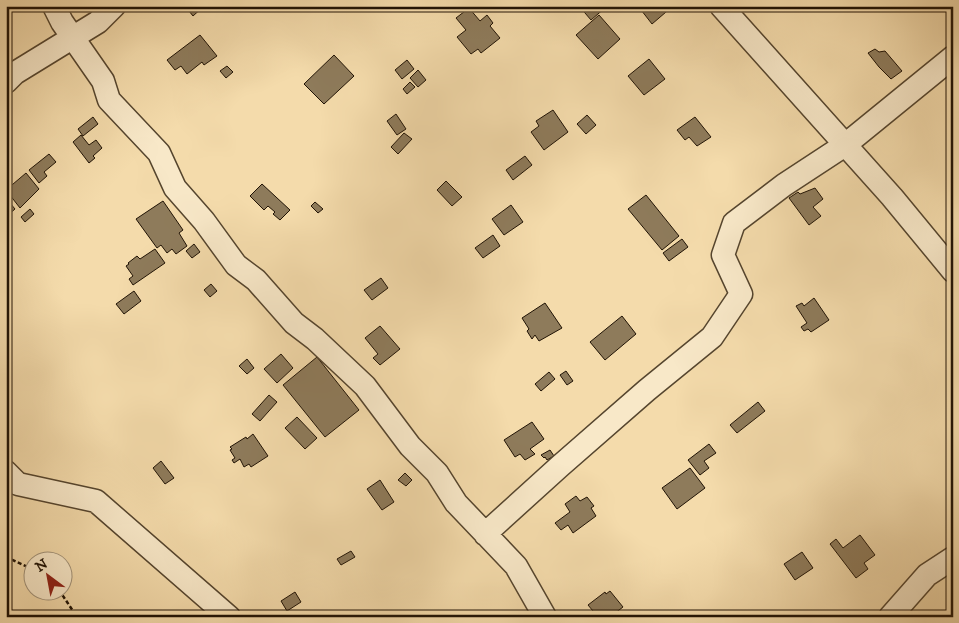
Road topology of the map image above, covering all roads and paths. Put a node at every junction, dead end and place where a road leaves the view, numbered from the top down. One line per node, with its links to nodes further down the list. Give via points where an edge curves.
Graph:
1 (54, 6): 4 (street)
2 (114, 6): 4 (street, via 98,22)
3 (721, 6): 7 (street)
4 (73, 37): 6 (street); 10 (street, via 103,81 109,100 159,153 175,188 236,265 256,280 294,323 365,386 410,446 437,473 456,503)
5 (953, 57): 7 (street)
6 (6, 82)
7 (845, 145): 8 (street); 10 (street, via 734,224 723,254 741,294 712,337 647,390)
8 (953, 271)
9 (6, 472): 16 (street, via 18,484 96,501)
10 (485, 534): 17 (street, via 516,566)
11 (6, 557): 13 (path)
12 (953, 558): 18 (street, via 927,574)
13 (22, 564)
14 (66, 600): 15 (path)
15 (77, 617)
16 (230, 617)
17 (545, 617)
18 (890, 617)

